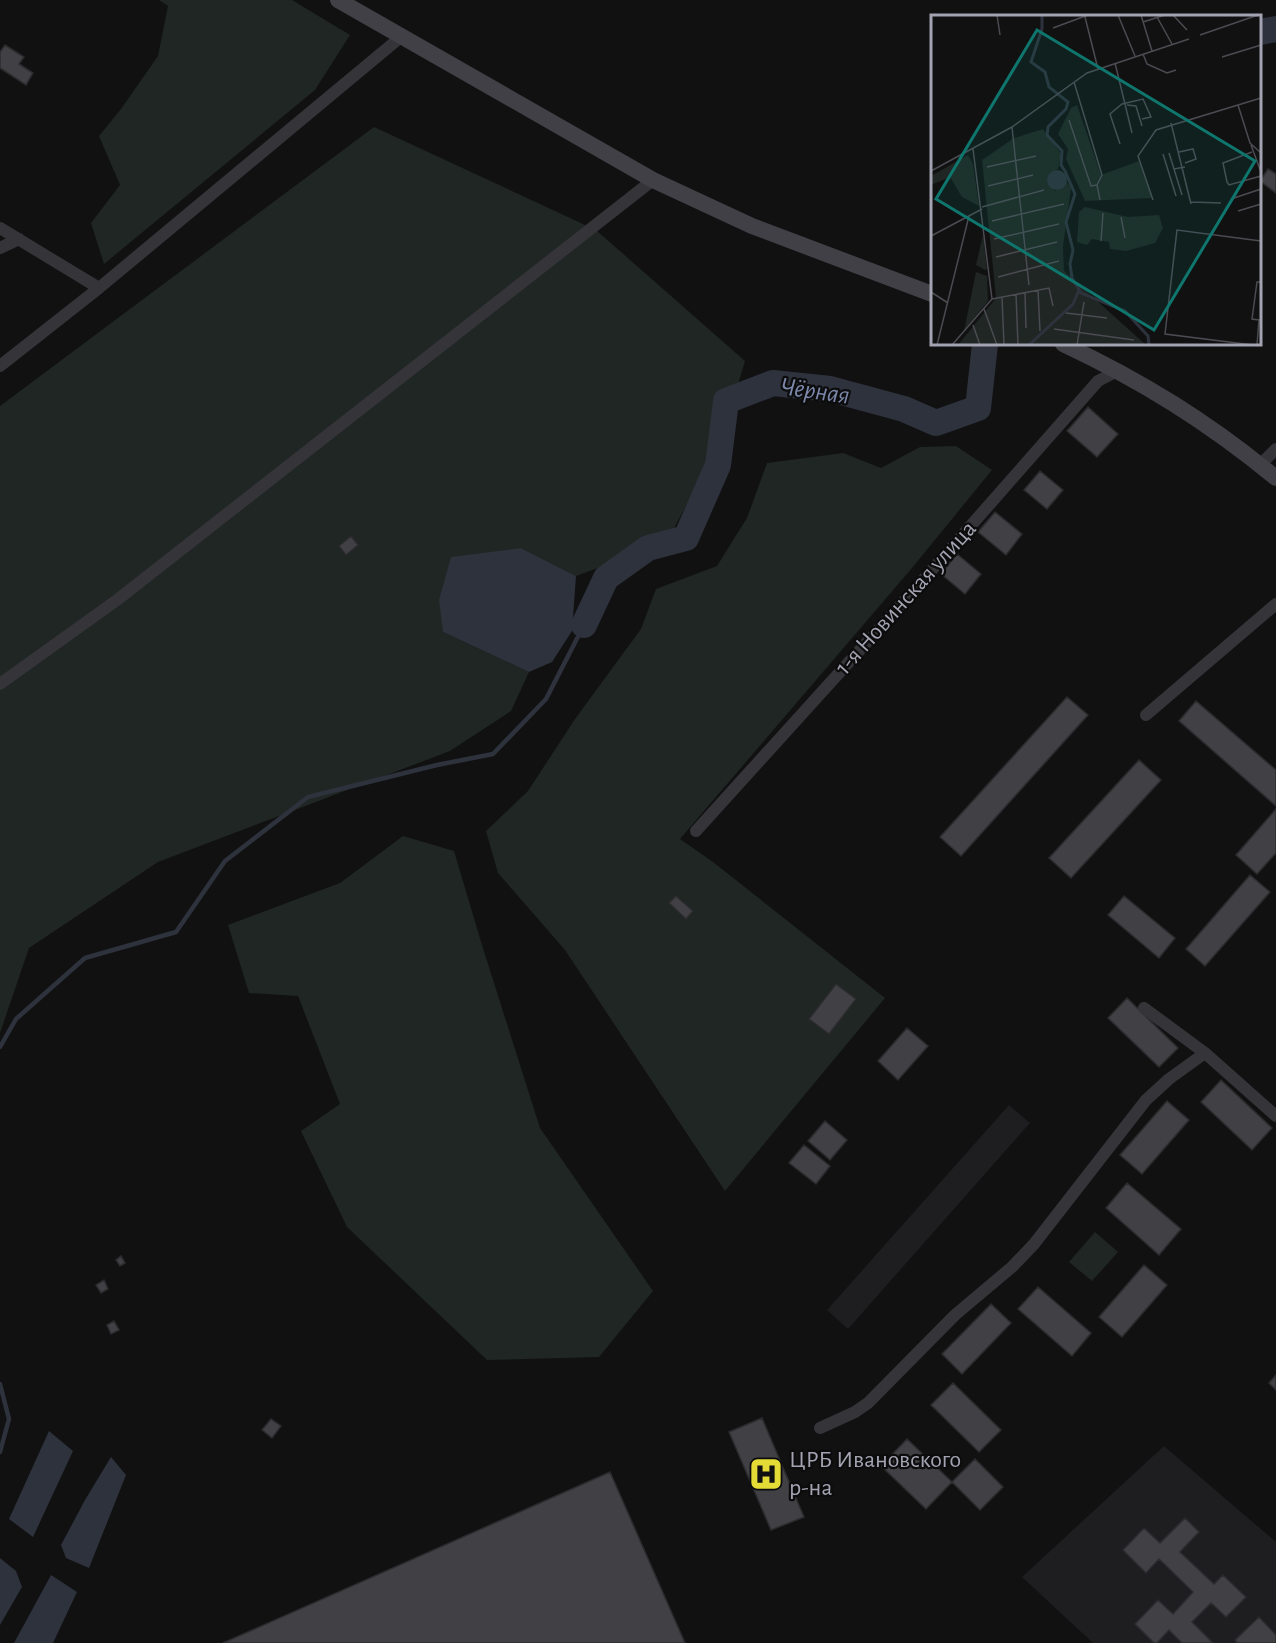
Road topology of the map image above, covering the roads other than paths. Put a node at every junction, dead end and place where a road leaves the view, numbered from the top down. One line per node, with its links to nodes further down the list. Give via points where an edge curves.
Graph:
1 (338, 0): 2 (main road)
2 (402, 36): 3 (main road); 7 (street)
3 (653, 180): 8 (main road, via 752,226); 16 (street, via 126,593)
4 (0, 228): 5 (street)
5 (19, 239): 6 (street); 7 (street)
6 (0, 248)
7 (99, 288): 10 (street)
8 (931, 293)
9 (1066, 345): 11 (main road)
10 (0, 366)
11 (1119, 370): 13 (main road, via 1198,418); 18 (street, 1-я Новинская улица, via 1098,381)
12 (1276, 449): 13 (street)
13 (1260, 465): 14 (main road)
14 (1276, 478)
15 (1276, 604): 17 (street)
16 (0, 684)
17 (1146, 715)
18 (696, 831)
19 (1144, 1008): 20 (street)
20 (1205, 1053): 21 (street); 22 (street, via 1146,1100 1018,1262 955,1315 868,1403)
21 (1276, 1116)
22 (820, 1428)

